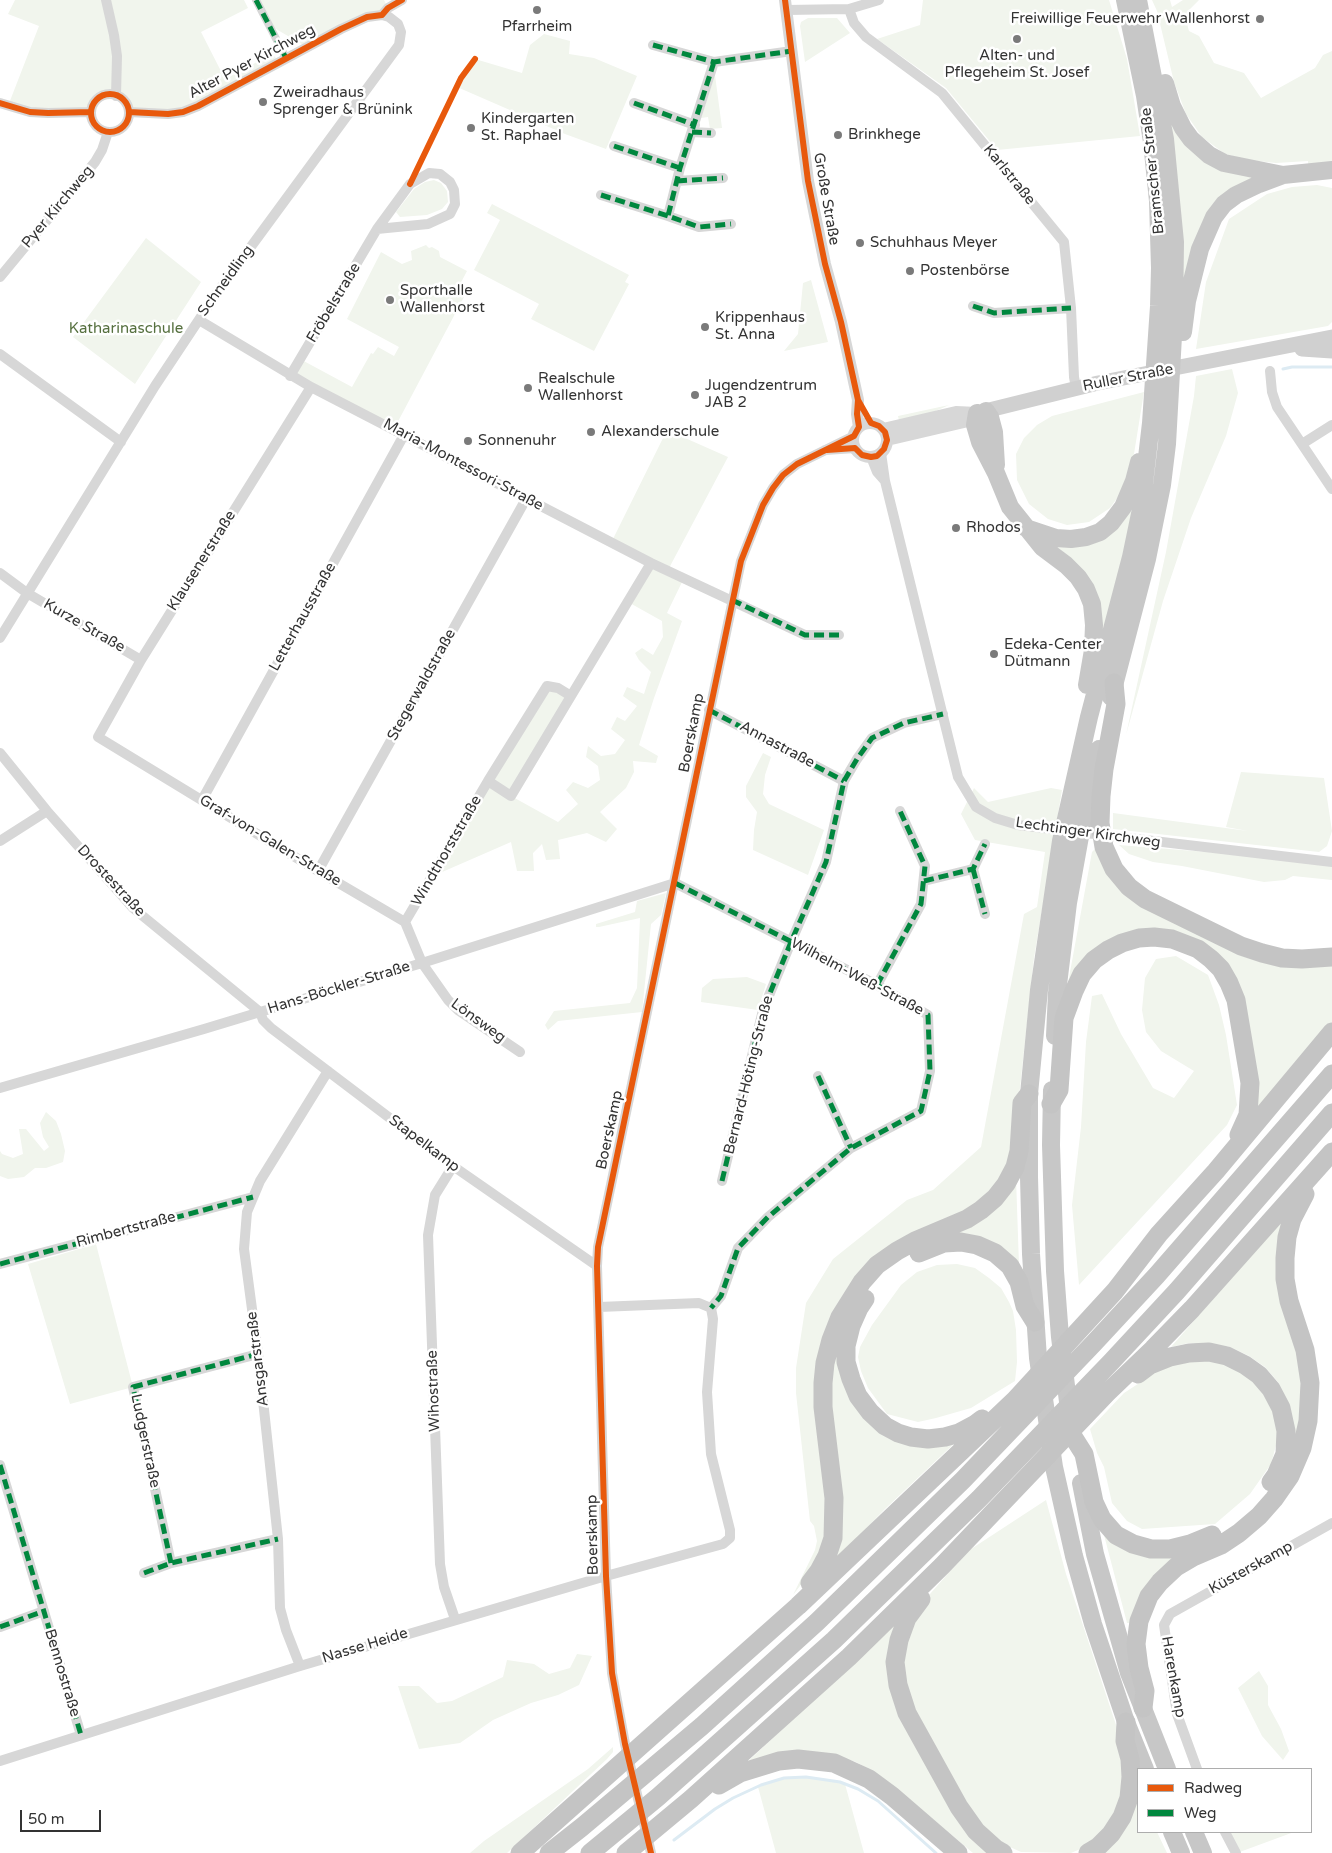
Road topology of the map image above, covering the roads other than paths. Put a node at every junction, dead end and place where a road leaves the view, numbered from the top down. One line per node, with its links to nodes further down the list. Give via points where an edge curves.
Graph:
1 (106, 0): 14 (street, via 117,56)
2 (256, 0): 12 (street)
3 (402, 0): 9 (street)
4 (879, 0): 8 (street)
5 (1124, 0): 39 (highway, Bramscher Straße, via 1152,142 1160,268)
6 (786, 5): 8 (street); 11 (street, Große Straße)
7 (1140, 6): 26 (highway, via 1150,24 1172,106 1191,139 1224,163); 39 (highway, Bramscher Straße, via 1165,139 1171,197 1175,242)
8 (849, 9): 36 (street, Karlstraße, via 854,23 866,37 942,93 1064,242)
9 (382, 15): 12 (street, Alter Pyer Kirchweg, via 367,17); 37 (street, Schneidling, via 398,24 401,32 398,45)
10 (653, 45): 13 (street)
11 (792, 51): 13 (street); 51 (street, Große Straße, via 808,181 825,264 858,400 866,411)
12 (286, 58): 18 (street, Alter Pyer Kirchweg, via 183,112)
13 (714, 62): 19 (street)
14 (116, 96): 17 (street, via 106,95 98,99); 18 (street, via 123,100)
15 (0, 102): 17 (street, via 30,112)
16 (634, 103): 19 (street)
17 (91, 112): 20 (street, via 94,123)
18 (129, 112): 20 (street, via 125,125)
19 (694, 128): 21 (street); 23 (street)
20 (108, 132): 34 (street, Pyer Kirchweg, via 95,162)
21 (711, 133)
22 (614, 146): 23 (street)
23 (680, 168): 29 (street)
24 (1332, 170): 25 (highway)
25 (1310, 174): 26 (highway); 28 (highway)
26 (1283, 175): 39 (highway, via 1236,195 1214,217 1200,249 1187,301)
27 (723, 178): 29 (street)
28 (1332, 178)
29 (677, 181): 31 (street)
30 (602, 195): 31 (street)
31 (668, 216): 32 (street, via 699,228)
32 (731, 224)
33 (377, 229): 33 (street, Fröbelstraße, via 428,224 450,214 455,204 450,182 440,174 429,173 410,184); 44 (street, Fröbelstraße)
34 (0, 277)
35 (974, 306): 36 (street, via 994,313)
36 (1070, 308): 46 (street, Karlstraße)
37 (199, 320): 44 (street, Maria-Montessori-Straße); 54 (street, Schneidling)
38 (1332, 337): 40 (main road, Ruller Straße)
39 (1171, 341): 47 (highway); 47 (highway)
40 (1280, 348): 41 (main road, Ruller Straße); 46 (main road, Ruller Straße)
41 (1332, 350)
42 (0, 354): 54 (street)
43 (1270, 371): 55 (street, via 1277,407)
44 (290, 376): 45 (street, Maria-Montessori-Straße)
45 (311, 387): 53 (street, Maria-Montessori-Straße); 66 (street, Klausenerstraße)
46 (1076, 388): 48 (main road, Ruller Straße)
47 (1167, 398): 49 (highway); 67 (highway, via 1174,436 1167,444 1151,541)
48 (981, 412): 52 (street, Ruller Straße, via 956,412); 59 (highway, via 976,425 980,442 1010,507)
49 (1152, 424): 59 (highway, via 1144,437 1134,481 1123,507 1111,523 1100,532 1071,539 1056,538); 78 (highway, via 1131,557)
50 (1332, 425): 55 (street)
51 (860, 434): 52 (street); 56 (street, via 862,455); 63 (street, Boerskamp, via 797,464 783,475 756,520 741,561)
52 (885, 434): 56 (street, via 884,449)
53 (404, 435): 58 (street, Maria-Montessori-Straße); 75 (street, Letterhausstraße)
54 (121, 442): 62 (street, Schneidling)
55 (1302, 444): 57 (street)
56 (876, 455): 70 (street, Lechtinger Kirchweg)
57 (1332, 489)
58 (526, 499): 60 (street, Maria-Montessori-Straße); 84 (street, Stegerwaldstraße)
59 (1025, 528): 78 (highway, via 1078,577 1093,611 1094,650 1061,811)
60 (651, 563): 63 (street, Maria-Montessori-Straße); 68 (street, Windthorststraße)
61 (0, 573): 62 (street, Kurze Straße)
62 (27, 593): 65 (street, Schneidling); 66 (street, Kurze Straße)
63 (732, 600): 64 (street, Maria-Montessori-Straße, via 805,635); 69 (street, Boerskamp)
64 (839, 635)
65 (0, 638)
66 (141, 660): 71 (street, Klausenerstraße)
67 (1114, 683): 79 (highway, via 1116,704)
68 (571, 696): 74 (street, Windthorststraße, via 558,688 546,686); 74 (street, Windthorststraße, via 511,796)
69 (709, 710): 73 (street, Annastraße); 86 (street, Boerskamp)
70 (943, 714): 73 (street, Bernard-Höting-Straße, via 904,723 872,738); 82 (street, Lechtinger Kirchweg, via 958,778 976,807 995,818 1018,825 1080,834)
71 (98, 737): 75 (street, Graf-von-Galen-Straße)
72 (0, 753): 76 (street, Drostestraße)
73 (844, 780): 89 (street, Bernard-Höting-Straße, via 826,862)
74 (488, 781): 88 (street, Windthorststraße)
75 (202, 800): 84 (street, Graf-von-Galen-Straße)
76 (47, 811): 80 (street); 93 (street, Drostestraße, via 133,908)
77 (900, 811): 85 (street, via 924,866)
78 (1064, 819): 100 (highway, via 1038,990)
79 (1092, 821): 90 (highway, via 1114,869 1129,887 1145,899 1262,953 1282,958); 101 (highway, via 1079,844 1068,903 1057,993)
80 (0, 840)
81 (986, 844): 83 (street)
82 (1332, 862)
83 (973, 869): 85 (street); 87 (street)
84 (318, 871): 88 (street, Graf-von-Galen-Straße)
85 (924, 881): 92 (street, via 921,904)
86 (675, 883): 89 (street, Wilhelm-Weß-Straße); 91 (street, Hans-Böckler-Straße); 111 (street, Boerskamp, via 598,1247)
87 (986, 914)
88 (405, 922): 91 (street)
89 (790, 942): 92 (street, Wilhelm-Weß-Straße); 108 (street, Bernard-Höting-Straße, via 763,1010)
90 (1332, 957)
91 (422, 963): 93 (street, Hans-Böckler-Straße); 95 (street, Lönsweg, via 458,1010)
92 (878, 985): 103 (street, Wilhelm-Weß-Straße, via 928,1015 930,1071 921,1111)
93 (260, 1012): 96 (street, Stapelkamp, via 271,1028); 99 (street, Hans-Böckler-Straße)
94 (1332, 1032): 105 (highway)
95 (520, 1052)
96 (328, 1071): 106 (street, Stapelkamp); 109 (street, Ansgarstraße)
97 (1332, 1074): 145 (highway, via 1157,1275 963,1480 817,1622 702,1726)
98 (818, 1076): 103 (street)
99 (0, 1088)
100 (1029, 1094): 114 (highway); 127 (highway, via 1022,1103 1015,1168 995,1198 967,1219 915,1241 878,1265 862,1282 840,1316 825,1363 823,1383 834,1498 833,1538 827,1556 802,1592)
101 (1051, 1104): 105 (highway, via 1059,1090 1064,1018 1082,974 1094,960 1122,943 1154,937 1185,943 1198,949 1221,969 1236,1000 1240,1018 1250,1098 1248,1115); 118 (highway, via 1055,1271)
102 (1332, 1113): 146 (highway, via 1177,1291 972,1506 834,1640 665,1791)
103 (851, 1148): 113 (street, Wilhelm-Weß-Straße, via 768,1217 738,1248 721,1296)
104 (1332, 1152): 107 (highway)
105 (1228, 1156): 117 (highway, via 1114,1291)
106 (453, 1166): 111 (street, Stapelkamp); 130 (street, Wihostraße, via 435,1195 428,1235 440,1564)
107 (1315, 1172): 116 (highway, via 1192,1309); 133 (highway, via 1292,1219 1285,1258 1289,1301 1305,1350 1310,1383 1308,1421 1302,1448 1290,1476 1260,1516 1221,1544 1176,1567 1149,1596 1139,1621 1136,1644 1138,1668 1145,1691)
108 (722, 1181)
109 (253, 1197): 110 (street, Rimbertstraße); 115 (street, Ansgarstraße, via 247,1212 244,1249)
110 (0, 1264)
111 (597, 1266): 112 (street, Boerskamp)
112 (599, 1307): 113 (street, via 699,1303); 126 (street, Boerskamp)
113 (710, 1308): 126 (street, Nasse Heide, via 713,1319 707,1392 711,1454 730,1538 723,1544)
114 (1035, 1322): 117 (highway, via 1025,1306 1019,1282 1010,1266 995,1253 960,1242 927,1249 891,1270 876,1284 851,1326 846,1362 858,1396 885,1426 898,1433 928,1439 945,1437 974,1425 1003,1403); 134 (highway, via 1054,1467 1074,1556)
115 (258, 1354): 122 (street, Ansgarstraße); 123 (street, Ludgerstraße, via 133,1387)
116 (1107, 1393): 118 (highway, via 1123,1387 1150,1365 1170,1357 1208,1352 1228,1356 1259,1375 1271,1389 1280,1408 1286,1438 1276,1475 1238,1519 1215,1534 1184,1546 1152,1550 1116,1535 1102,1519 1094,1502 1084,1454); 124 (highway)
117 (1015, 1400): 127 (highway)
118 (1073, 1440): 133 (highway, via 1095,1554 1129,1673)
119 (0, 1465): 120 (street, Bennostraße)
120 (5, 1496): 128 (street, Bennostraße)
121 (1332, 1523): 129 (street, Küsterskamp)
122 (278, 1539): 123 (street); 132 (street, Ansgarstraße, via 280,1608)
123 (171, 1563): 125 (street)
124 (942, 1566): 140 (highway, via 850,1657); 150 (highway, via 908,1618 899,1640 895,1662 898,1685 907,1713 959,1807 976,1831)
125 (144, 1573)
126 (606, 1576): 130 (street, Nasse Heide); 148 (street, Boerskamp, via 612,1673)
127 (798, 1606): 144 (highway)
128 (44, 1611): 131 (street, Bennostraße); 135 (street, Bennostraße)
129 (1170, 1614): 139 (street, Harenkamp, via 1164,1625 1177,1714)
130 (455, 1619): 132 (street, Nasse Heide)
131 (0, 1627)
132 (300, 1666): 135 (street, Nasse Heide)
133 (1143, 1708): 138 (highway)
134 (1126, 1722): 137 (highway); 151 (highway, via 1125,1740 1131,1777 1129,1798 1111,1834)
135 (80, 1735): 136 (street, Nasse Heide)
136 (0, 1761)
137 (1145, 1768)
138 (1167, 1768)
139 (1197, 1768)
140 (692, 1799): 147 (highway); 149 (highway, via 761,1765 798,1759 834,1763 869,1779)
141 (1172, 1833): 152 (highway)
142 (1194, 1833): 153 (highway)
143 (1226, 1833): 154 (street)
144 (520, 1853)
145 (549, 1853)
146 (590, 1853)
147 (626, 1853)
148 (651, 1853)
149 (958, 1853)
150 (1003, 1853)
151 (1088, 1853)
152 (1181, 1853)
153 (1203, 1853)
154 (1236, 1853)

